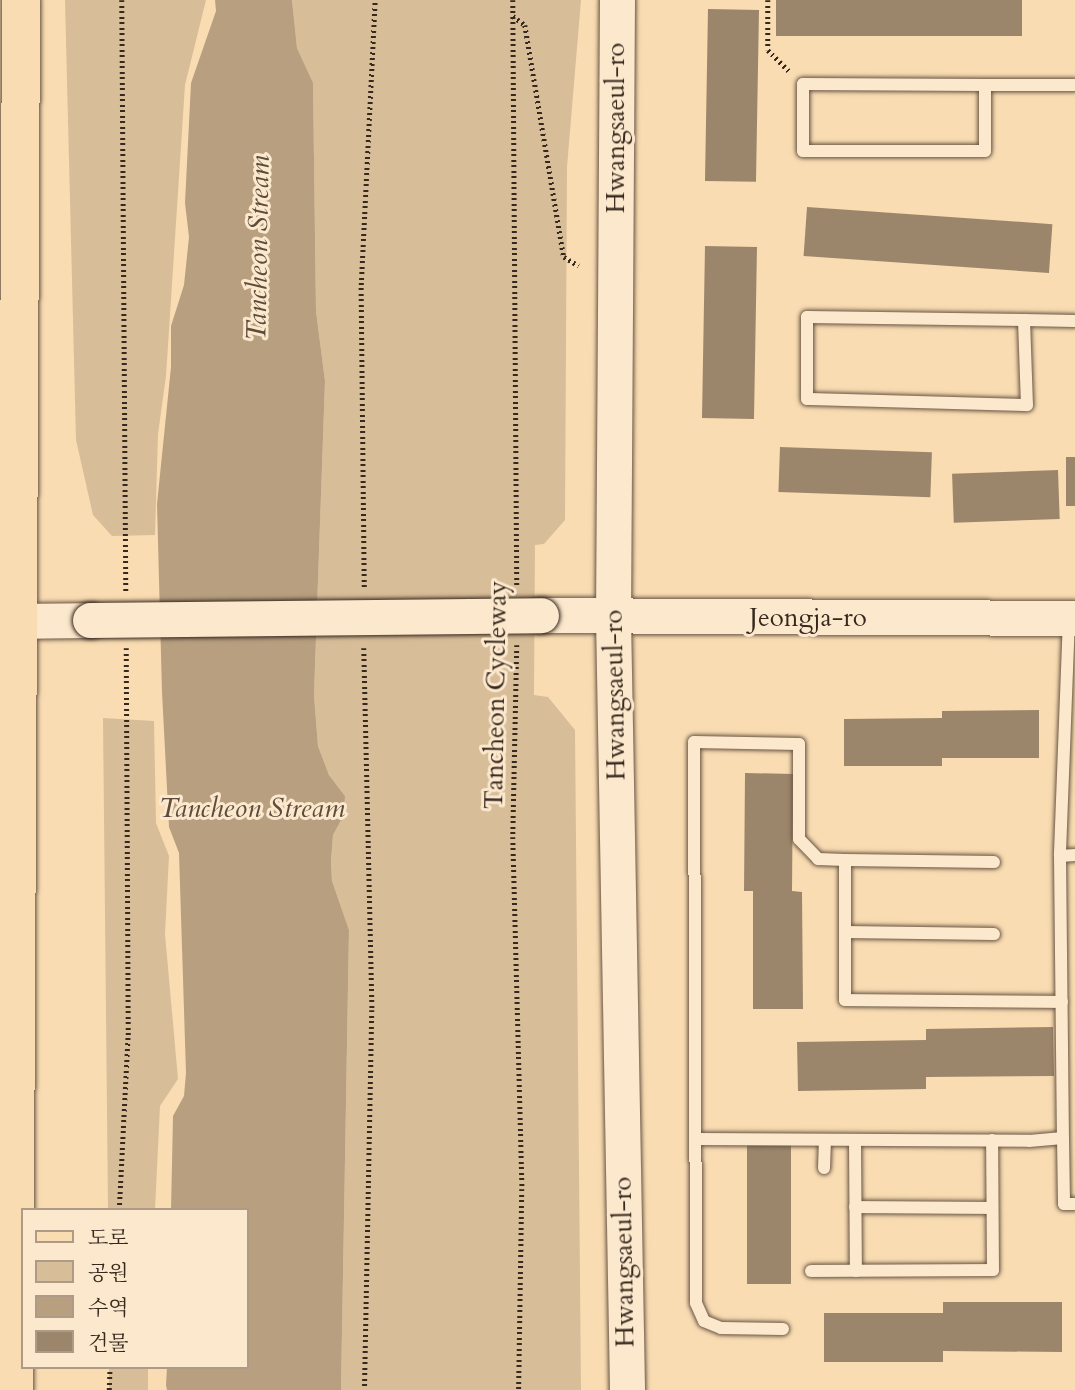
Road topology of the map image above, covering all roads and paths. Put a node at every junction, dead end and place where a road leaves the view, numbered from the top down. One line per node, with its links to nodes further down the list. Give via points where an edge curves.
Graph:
1 (20, 0): 17 (main road)
2 (375, 0): 13 (path, via 361,285)
3 (513, 0): 6 (path, Tancheon Cycleway)
4 (617, 0): 15 (main road, Hwangsaeul-ro)
5 (768, 0): 7 (path, via 768,50)
6 (512, 16): 10 (path, via 525,26 564,257); 14 (path, Tancheon Cycleway)
7 (803, 84): 8 (lane); 8 (lane, via 803,151 985,151)
8 (985, 85): 9 (lane)
9 (1075, 85)
10 (579, 266)
11 (1024, 320): 11 (lane, via 807,317 807,399 1027,405); 12 (lane)
12 (1075, 321)
13 (364, 592)
14 (525, 614): 15 (main road, Jeongja-ro); 17 (main road, Jeongja-ro, bridge); 42 (path, Tancheon Cycleway, via 513,837 522,1189)
15 (613, 617): 16 (main road, Jeongja-ro); 43 (main road, Hwangsaeul-ro)
16 (1072, 618): 20 (lane)
17 (11, 620): 39 (main road, via 15,705)
18 (364, 644): 41 (path, via 372,1010)
19 (1075, 855): 20 (lane)
20 (1060, 856): 25 (lane)
21 (845, 860): 22 (lane); 23 (lane); 27 (lane, via 818,859 799,839 799,744 694,742)
22 (994, 862)
23 (845, 932): 24 (lane); 25 (lane, via 845,1000)
24 (994, 934)
25 (1062, 1002): 26 (lane)
26 (1063, 1138): 30 (lane); 32 (lane, via 1064,1204)
27 (696, 1139): 28 (lane); 37 (lane, via 696,1303 704,1321 721,1328)
28 (825, 1140): 29 (lane); 31 (lane)
29 (855, 1140): 30 (lane); 33 (lane)
30 (992, 1140): 34 (lane)
31 (824, 1168)
32 (1075, 1204)
33 (855, 1207): 34 (lane); 36 (lane)
34 (992, 1208): 36 (lane, via 993,1270)
35 (811, 1271): 36 (lane)
36 (856, 1271)
37 (783, 1329)
38 (110, 1369): 40 (path)
39 (15, 1390)
40 (108, 1390)
41 (365, 1390)
42 (519, 1390)
43 (627, 1390)

